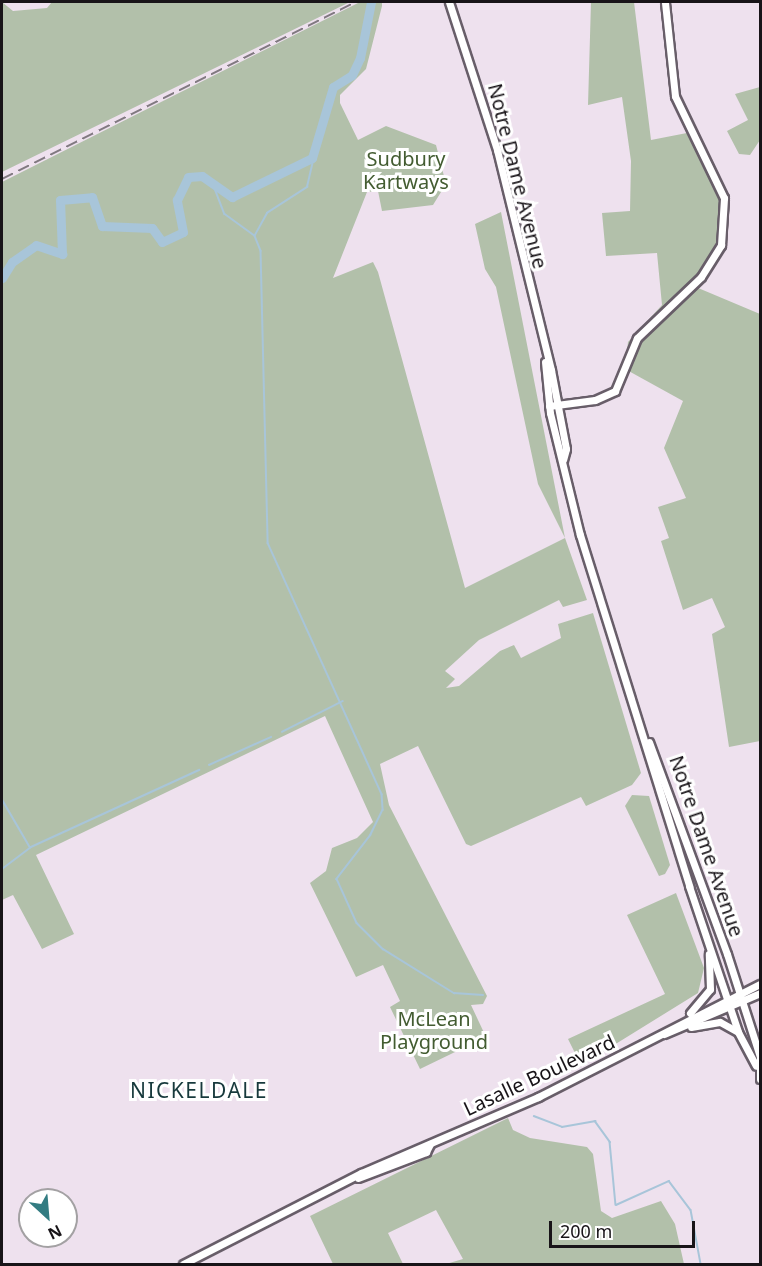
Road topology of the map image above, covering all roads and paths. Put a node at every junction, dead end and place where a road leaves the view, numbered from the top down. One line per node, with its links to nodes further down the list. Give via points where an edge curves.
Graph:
1 (449, 2): 3 (main road, Notre Dame Avenue, via 497,150)
2 (665, 2): 4 (main road, via 675,96 724,198 722,244 700,277 636,338 615,391 595,400)
3 (545, 362): 4 (main road, Notre Dame Avenue); 5 (main road, Notre Dame Avenue)
4 (558, 405): 5 (main road); 6 (main road, Notre Dame Avenue)
5 (549, 406): 6 (main road, Notre Dame Avenue)
6 (563, 460): 7 (main road, Notre Dame Avenue, via 580,535)
7 (649, 742): 8 (main road, Notre Dame Avenue, via 648,754); 10 (main road, Notre Dame Avenue)
8 (706, 936): 12 (main road, Notre Dame Avenue); 15 (main road, via 710,989)
9 (760, 984): 10 (main road, Lasalle Boulevard)
10 (739, 993): 12 (main road, Lasalle Boulevard); 13 (main road, Notre Dame Avenue)
11 (760, 993): 13 (main road, Lasalle Boulevard)
12 (728, 998): 14 (main road, Notre Dame Avenue); 15 (main road, Lasalle Boulevard)
13 (742, 1002): 14 (main road, Lasalle Boulevard); 19 (main road, Notre Dame Avenue, via 760,1057)
14 (730, 1007): 16 (main road, Lasalle Boulevard); 17 (main road, Notre Dame Avenue)
15 (684, 1018): 18 (main road, Lasalle Boulevard)
16 (685, 1028): 17 (main road, via 720,1022); 18 (main road, Lasalle Boulevard)
17 (738, 1032): 19 (main road, Notre Dame Avenue)
18 (662, 1034): 21 (main road, Lasalle Boulevard)
19 (756, 1066): 20 (main road, Notre Dame Avenue)
20 (760, 1079)
21 (183, 1264)

